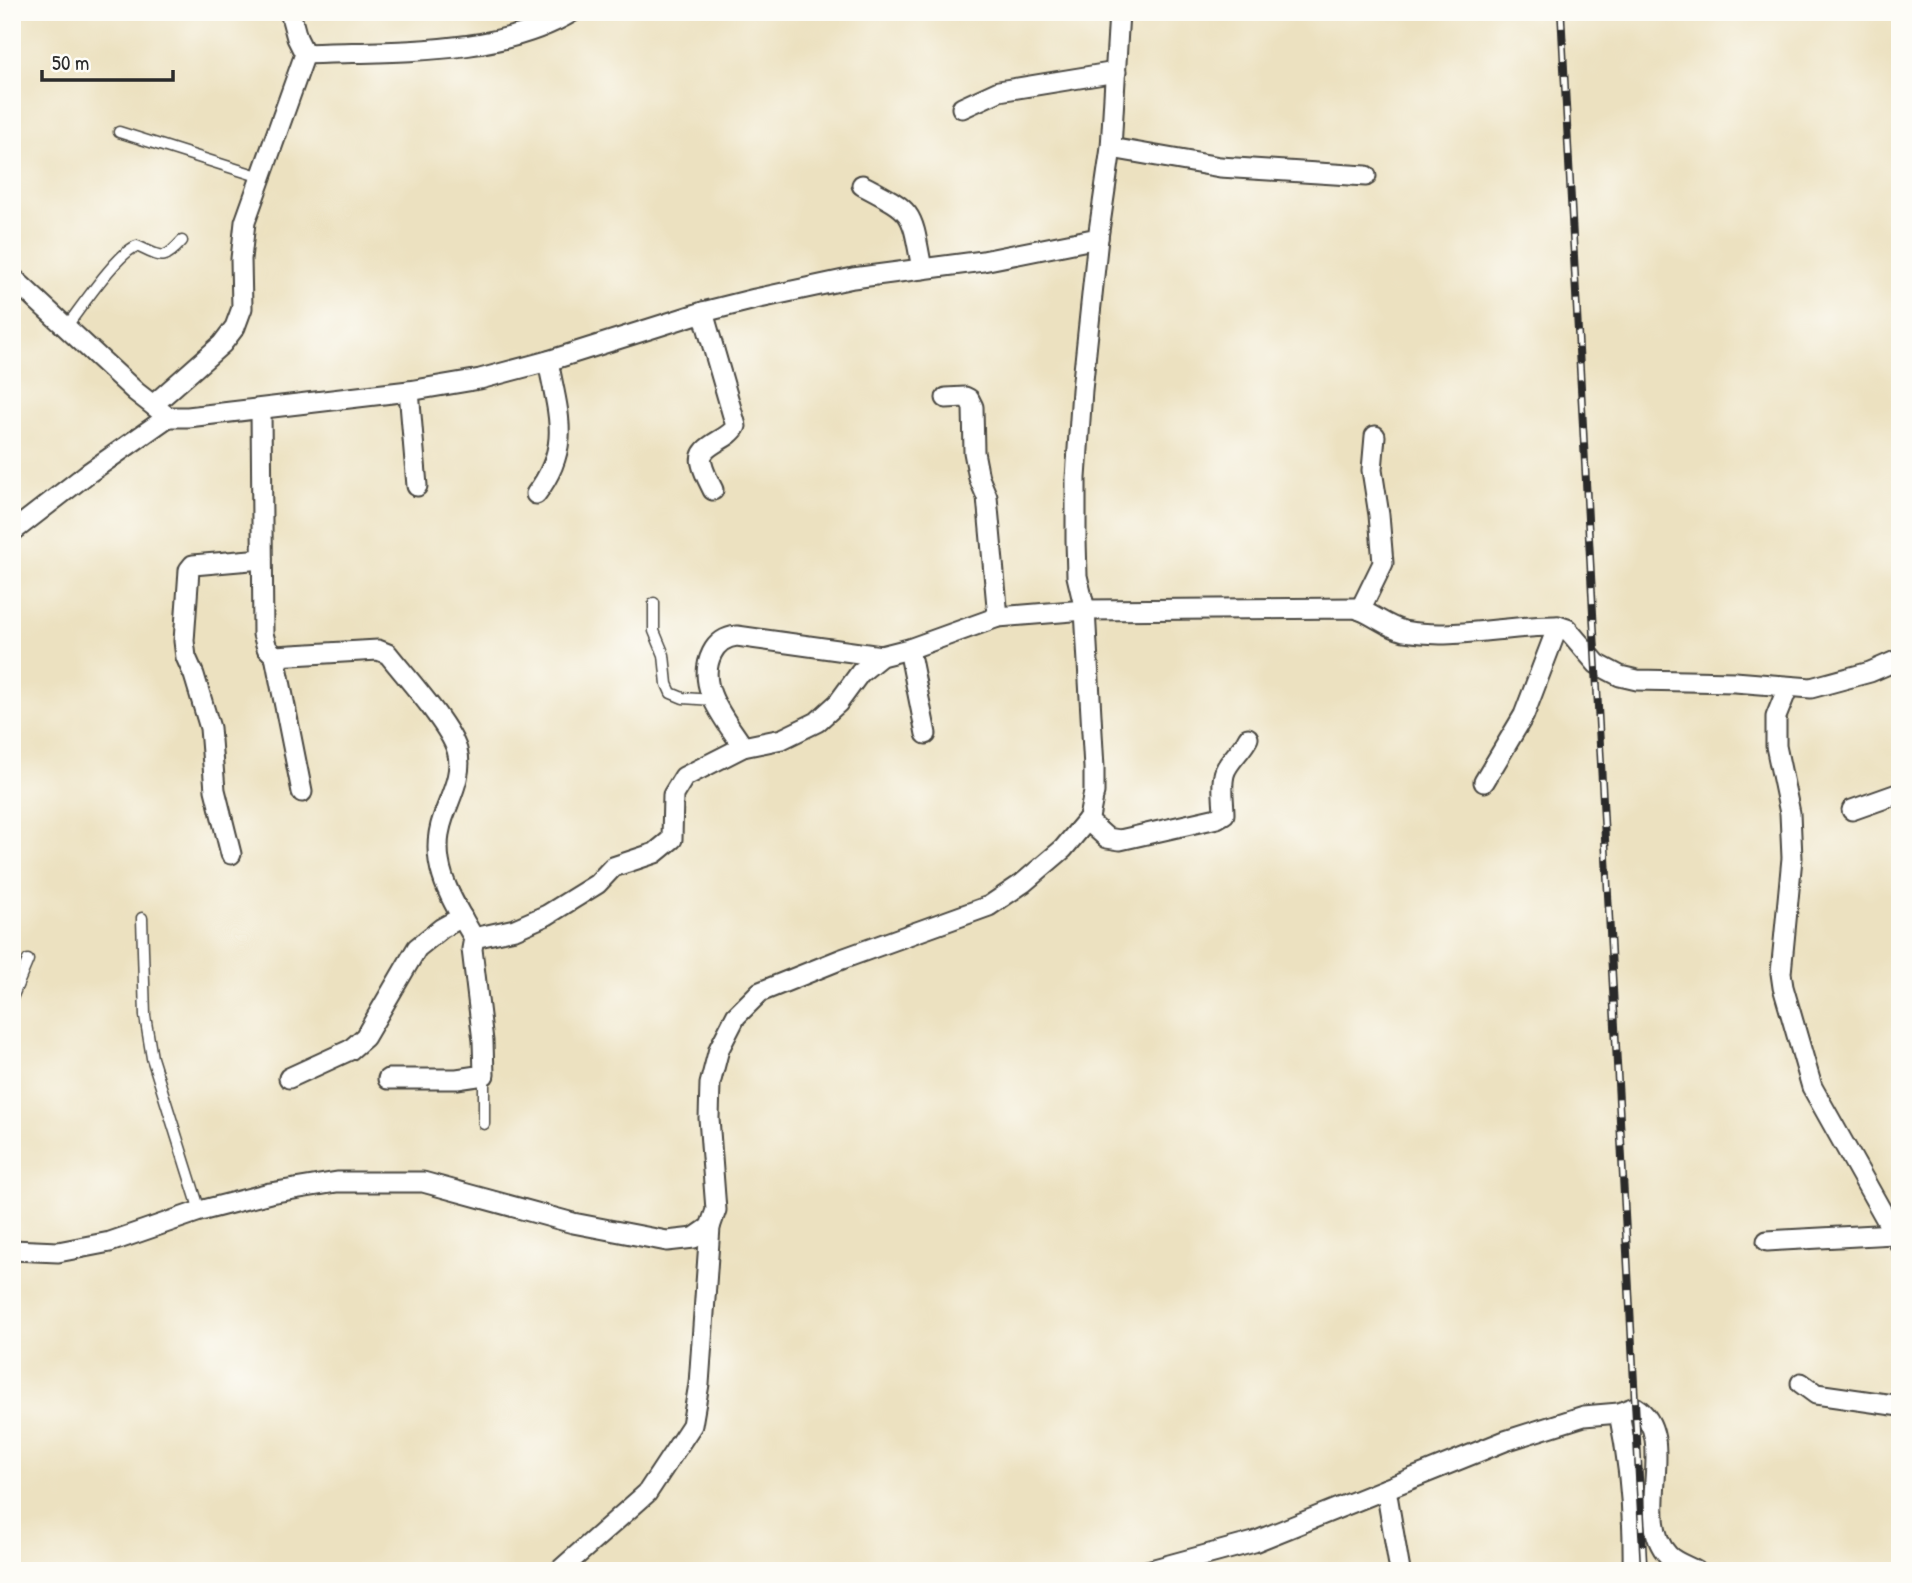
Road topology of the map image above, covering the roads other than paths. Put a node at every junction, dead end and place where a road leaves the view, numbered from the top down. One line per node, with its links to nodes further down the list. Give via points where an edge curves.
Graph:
1 (290, 12): 4 (street)
2 (572, 12): 4 (street, via 519,35 474,46)
3 (1119, 12): 5 (street)
4 (305, 54): 10 (street)
5 (1116, 72): 6 (street, via 999,91); 8 (street)
6 (962, 107)
7 (119, 132): 10 (lane)
8 (1111, 148): 9 (street, via 1220,167); 12 (street)
9 (1366, 176)
10 (261, 177): 22 (street, via 245,222 242,308 235,327)
11 (862, 185): 14 (street, via 910,215)
12 (1098, 238): 14 (street); 30 (street, via 1076,478 1077,576)
13 (182, 240): 17 (lane, via 169,256 131,248)
14 (922, 269): 16 (street, via 853,278)
15 (12, 276): 17 (street)
16 (704, 312): 18 (street); 25 (street, via 736,426 732,434 702,454 700,461)
17 (66, 327): 22 (street)
18 (548, 361): 19 (street); 26 (street, via 560,427 558,452 550,475)
19 (409, 391): 21 (street); 24 (street)
20 (946, 398): 32 (street, via 965,397 972,402 974,452 987,497)
21 (261, 410): 22 (street, via 188,417); 28 (street)
22 (160, 411): 27 (street)
23 (1375, 436): 31 (street, via 1372,470 1383,564)
24 (417, 486)
25 (713, 490)
26 (536, 494)
27 (12, 532)
28 (262, 559): 35 (street, via 263,634); 48 (street, via 193,565 189,570 185,649 210,728 215,790)
29 (654, 603): 39 (lane, via 654,631 671,692 683,698)
30 (1085, 610): 31 (street); 32 (street); 47 (street, via 1094,792)
31 (1360, 610): 33 (street, via 1403,631 1452,633)
32 (999, 617): 34 (street)
33 (1558, 626): 38 (street, via 1567,629 1597,664 1620,676); 43 (street, via 1524,715)
34 (909, 649): 36 (street); 40 (street)
35 (275, 656): 44 (street); 49 (street, via 379,650 388,654 448,733 457,751 458,768 441,821 438,854 443,883)
36 (881, 656): 39 (street, via 729,637 713,650 708,663 706,676); 42 (street, via 817,722 782,739)
37 (1900, 659): 38 (street, via 1836,683)
38 (1788, 687): 60 (street, via 1776,718 1792,858 1783,987 1812,1087)
39 (713, 700): 42 (street)
40 (926, 734)
41 (1248, 738): 47 (street, via 1223,775 1224,814 1217,818 1120,841 1107,838)
42 (743, 747): 51 (street, via 684,777 673,794 672,839 655,852 613,867 597,884 547,915 515,929)
43 (1484, 782)
44 (302, 792)
45 (1900, 793): 46 (street)
46 (1852, 810)
47 (1087, 820): 59 (street, via 1063,849 989,906 760,992 736,1016 719,1049 710,1084 716,1210)
48 (231, 854)
49 (461, 917): 51 (street); 55 (street, via 417,948 365,1037 350,1050)
50 (142, 918): 58 (lane, via 145,1016 152,1058)
51 (474, 938): 54 (street)
52 (28, 960): 53 (lane)
53 (12, 999)
54 (484, 1075): 56 (street); 57 (lane)
55 (289, 1078)
56 (388, 1079)
57 (484, 1124)
58 (200, 1211): 59 (street, via 337,1182 423,1182 572,1223 667,1241 694,1238); 62 (street, via 110,1242 58,1252)
59 (710, 1227): 67 (street, via 692,1425 647,1493)
60 (1897, 1239): 61 (street)
61 (1768, 1241)
62 (12, 1250)
63 (1801, 1383): 64 (street, via 1816,1394)
64 (1900, 1406)
65 (1619, 1413): 66 (street, via 1584,1416 1505,1441); 70 (street, via 1627,1448); 71 (street, via 1635,1407 1651,1422 1659,1543 1669,1557)
66 (1386, 1489): 68 (street, via 1254,1542); 69 (street)
67 (559, 1571)
68 (1147, 1571)
69 (1400, 1571)
70 (1633, 1571)
71 (1696, 1571)

